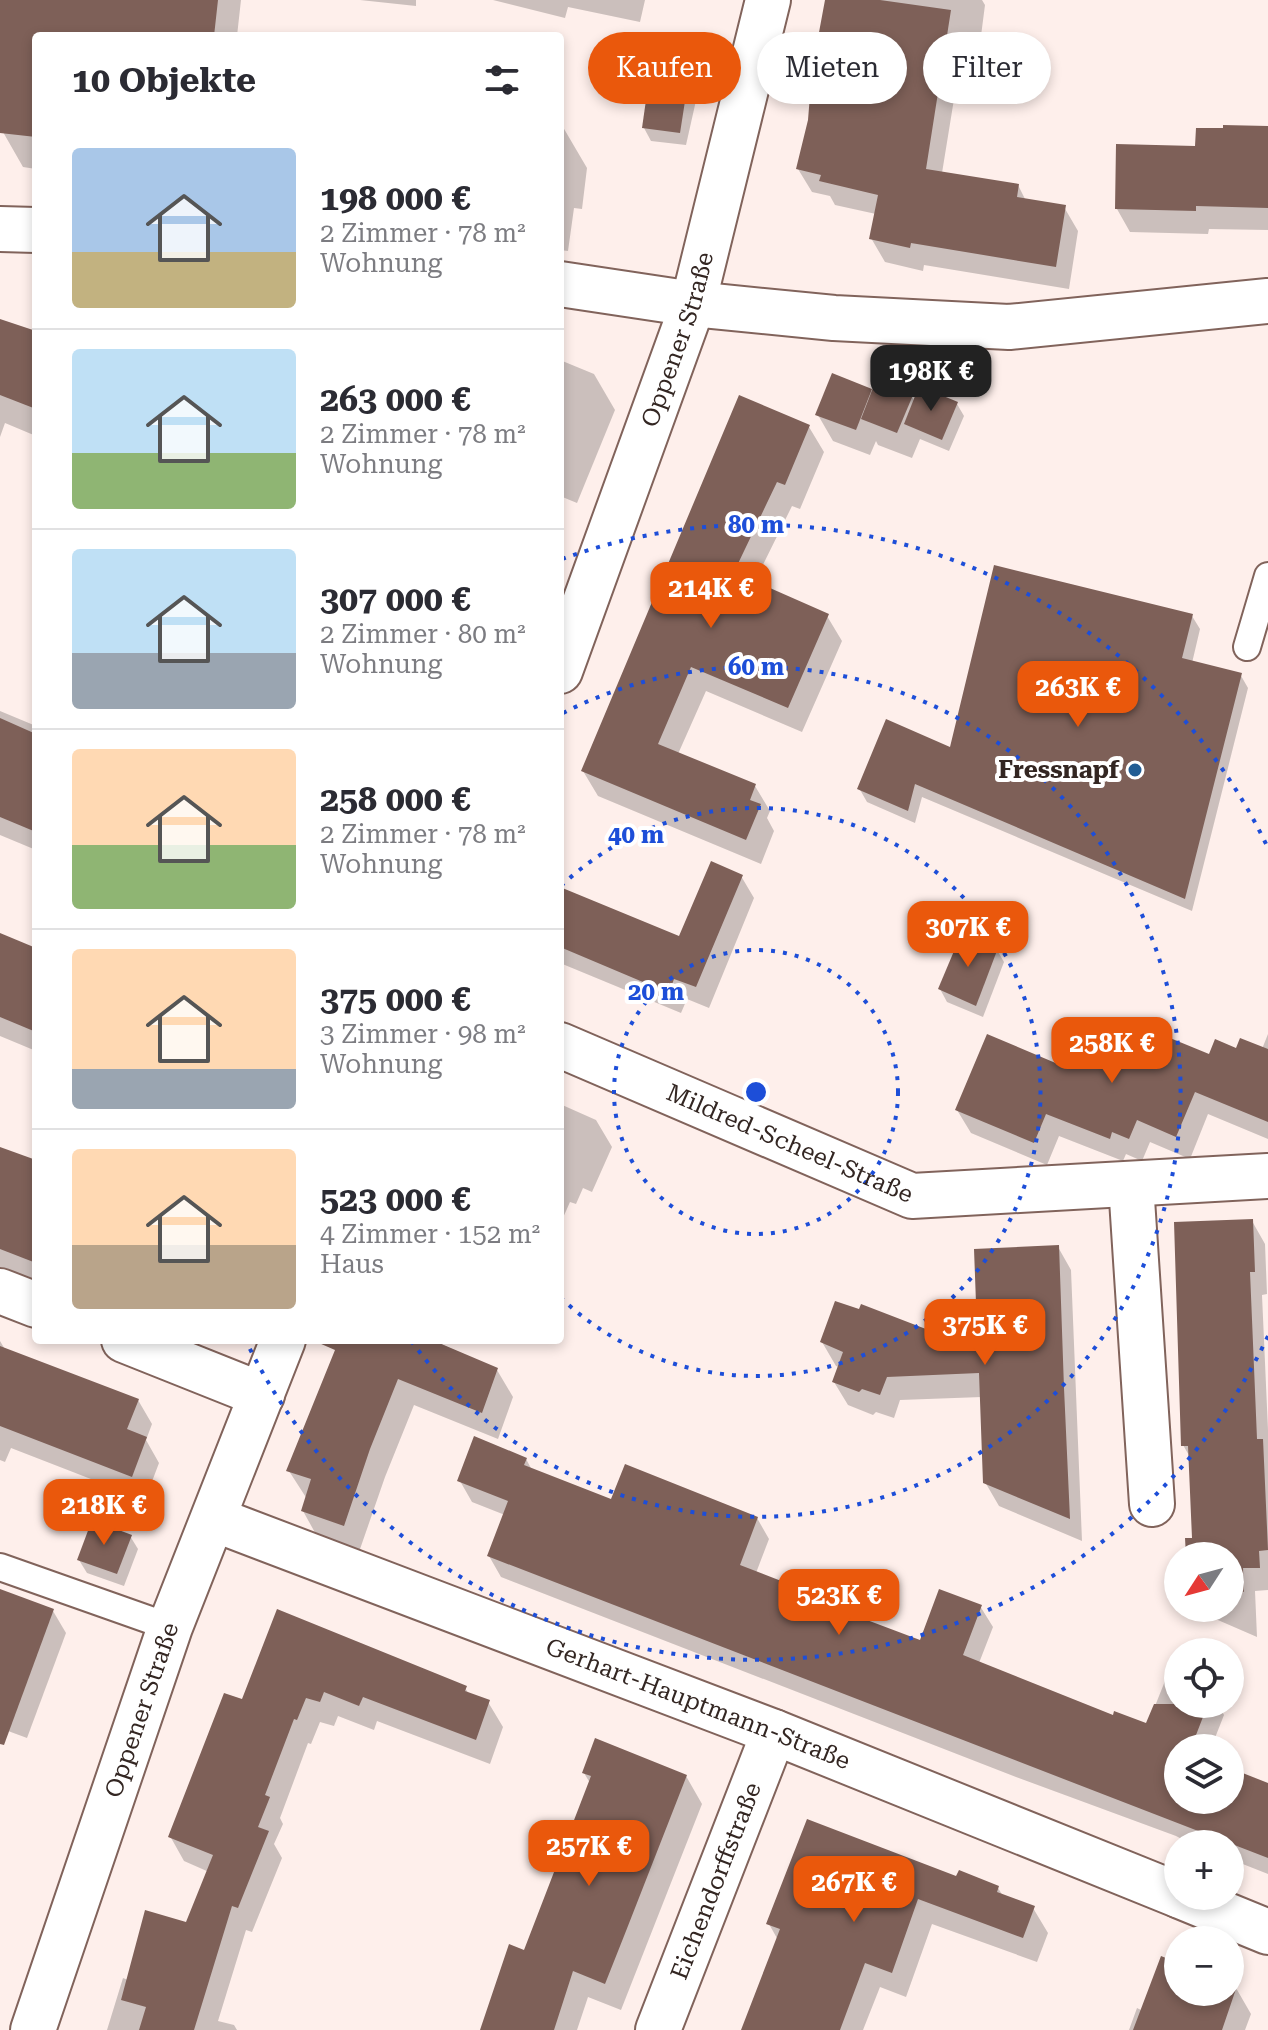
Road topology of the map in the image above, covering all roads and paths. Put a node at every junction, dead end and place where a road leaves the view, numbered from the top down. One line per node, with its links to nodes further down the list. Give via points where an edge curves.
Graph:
1 (768, 0): 6 (street, Oppener Straße)
2 (0, 229): 3 (street)
3 (32, 230)
4 (564, 285): 6 (street)
5 (1268, 301): 6 (street, via 1009,327)
6 (693, 304): 9 (street, Oppener Straße)
7 (1268, 576): 8 (lane)
8 (1247, 647)
9 (564, 660)
10 (564, 1047): 12 (street, Mildred-Scheel-Straße, via 912,1196)
11 (1268, 1176): 12 (street, Mildred-Scheel-Straße)
12 (1131, 1184): 18 (street)
13 (0, 1291): 14 (street)
14 (32, 1303)
15 (134, 1344): 17 (street)
16 (281, 1344): 17 (street, Oppener Straße)
17 (262, 1395): 19 (street, Oppener Straße)
18 (1152, 1504)
19 (214, 1519): 21 (street, Oppener Straße); 22 (street, Gerhart-Hauptmann-Straße)
20 (0, 1567): 21 (lane)
21 (170, 1627): 26 (street, Oppener Straße)
22 (774, 1732): 23 (street, Gerhart-Hauptmann-Straße); 27 (street, Eichendorffstraße)
23 (1164, 1890)
24 (1214, 1910): 25 (street, Gerhart-Hauptmann-Straße)
25 (1268, 1932)
26 (33, 2030)
27 (658, 2030)

